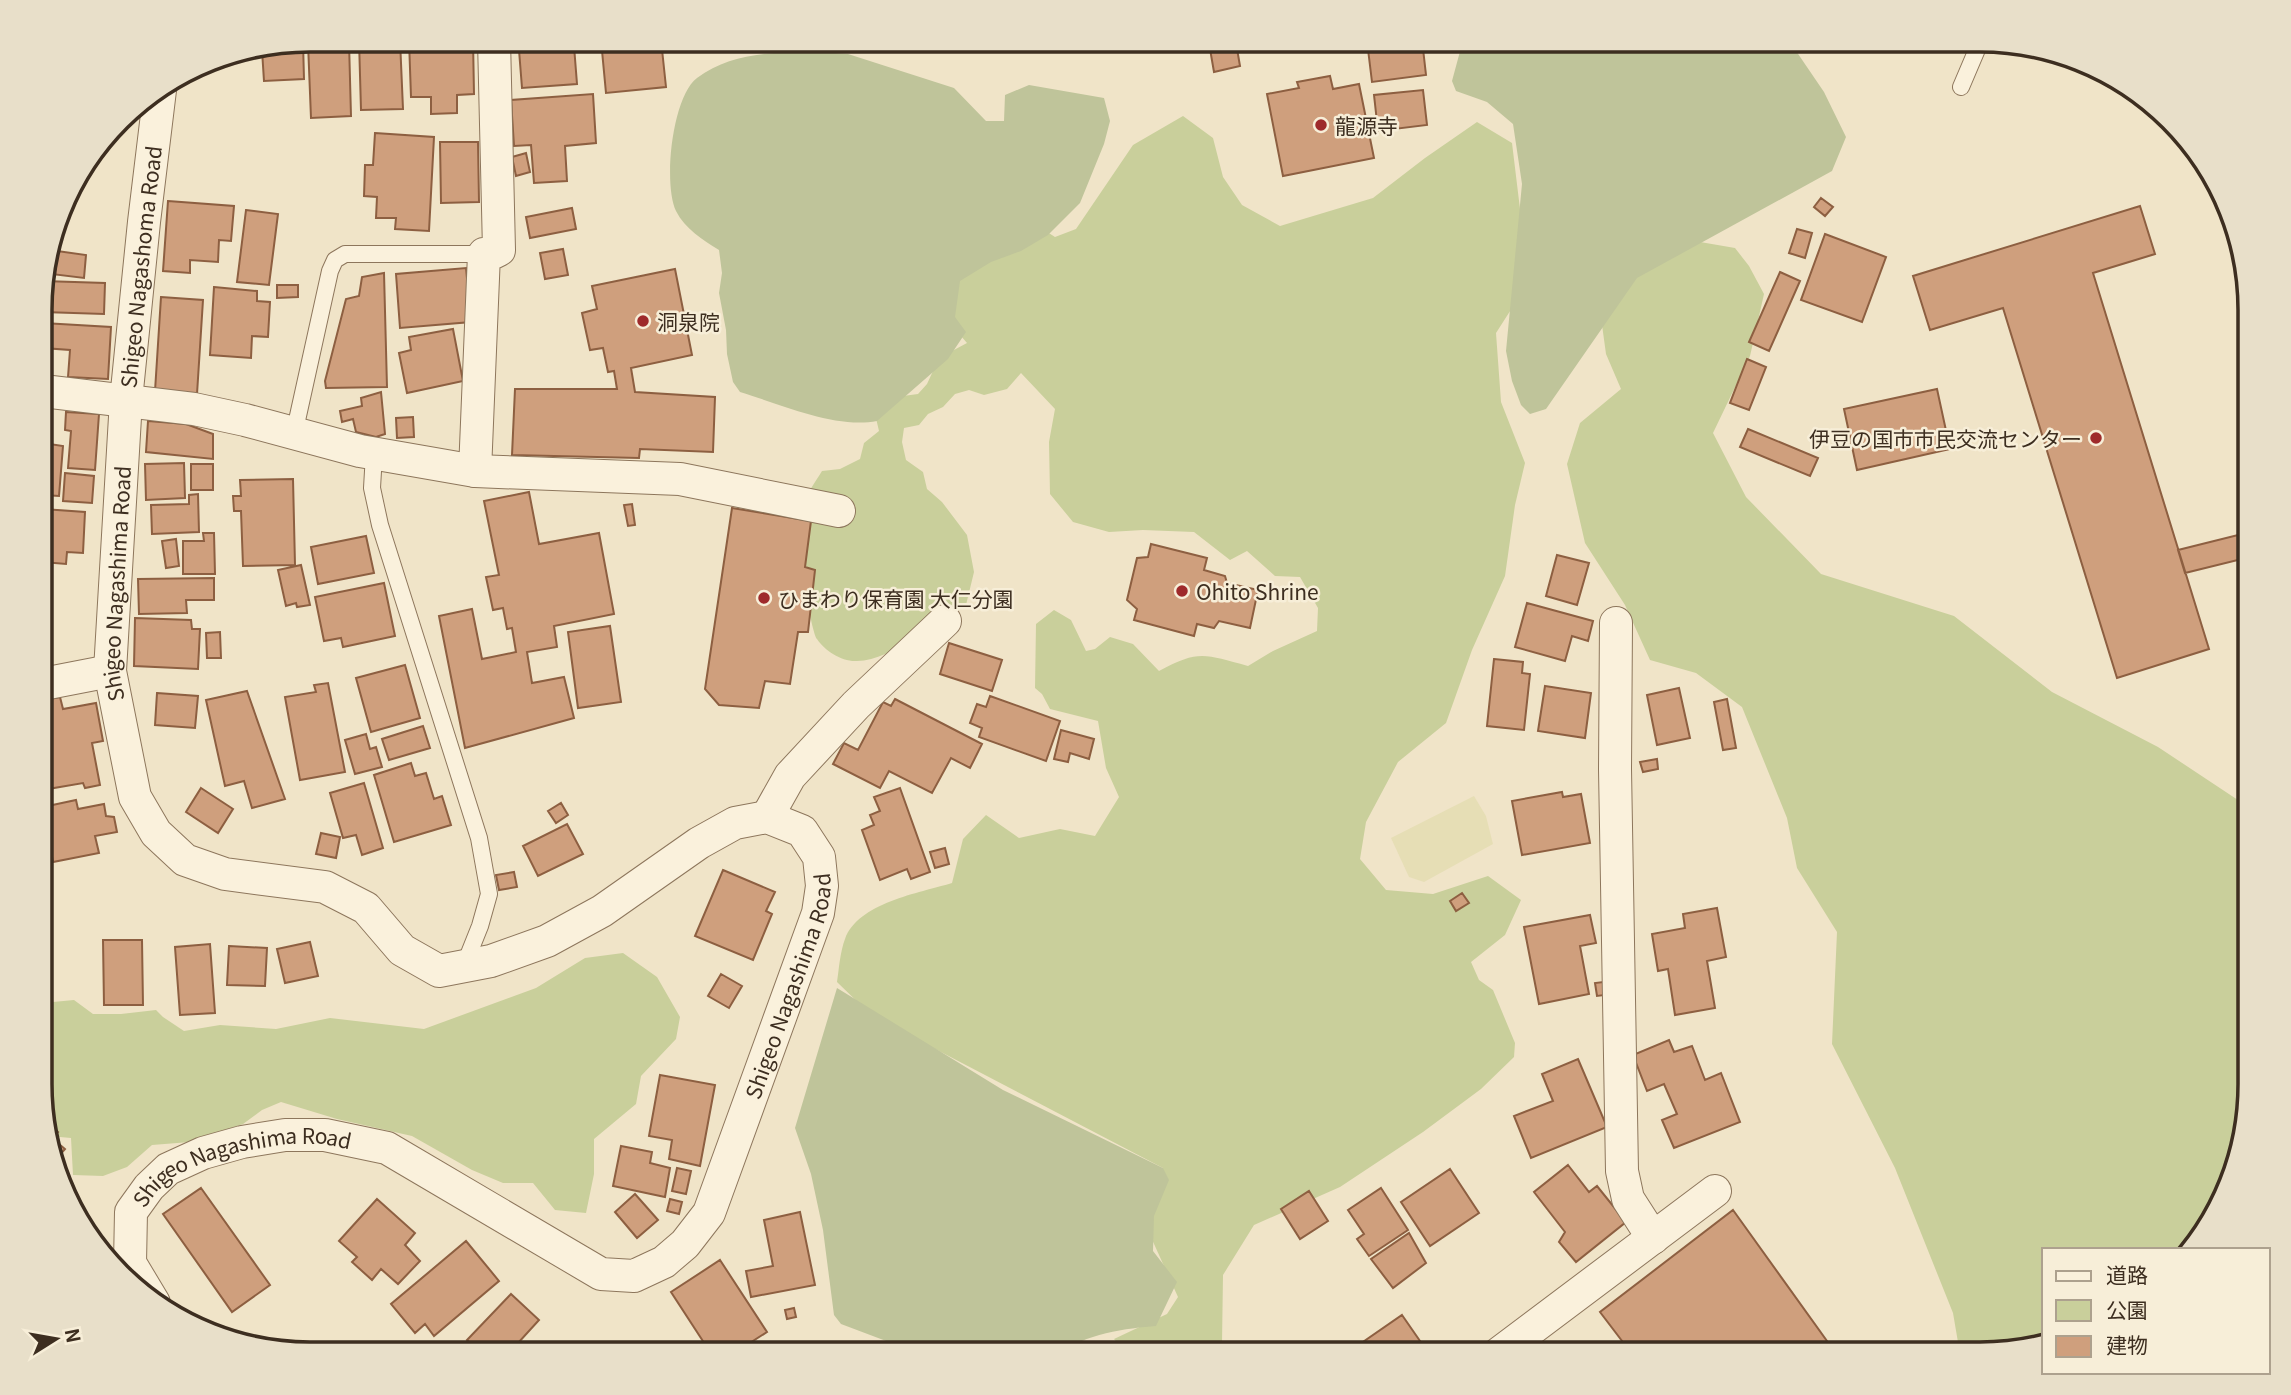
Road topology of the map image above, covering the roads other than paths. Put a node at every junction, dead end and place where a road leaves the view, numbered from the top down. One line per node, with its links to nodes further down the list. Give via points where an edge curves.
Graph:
1 (494, 53): 5 (street, via 499,250)
2 (1975, 53): 3 (lane)
3 (1961, 87)
4 (159, 102): 7 (street, Shigeo Nagashoma Road)
5 (484, 254): 8 (lane, via 345,254 335,260); 10 (street)
6 (52, 392): 7 (street)
7 (126, 400): 8 (street, via 194,409); 14 (street, Shigeo Nagashima Road)
8 (294, 433): 9 (street)
9 (374, 454): 10 (street); 17 (lane, via 372,488 380,525 479,838 489,894)
10 (475, 471): 11 (street, via 680,480)
11 (839, 510)
12 (945, 621): 16 (street, via 856,705 790,776)
13 (1616, 623): 19 (street, via 1622,1171 1628,1199)
14 (110, 671): 15 (street); 17 (street, Shigeo Nagashima Road, via 135,797 156,833 185,860 225,874 325,887 366,908 402,950 439,971)
15 (52, 682)
16 (767, 817): 17 (street, Shigeo Nagashima Road, via 735,823 699,843 602,911 547,941); 20 (street, Shigeo Nagashima Road, via 802,831 818,857 822,886 818,913 709,1213 664,1262 634,1276 601,1274 387,1148 325,1135 285,1135 203,1153 168,1169 149,1187 131,1212 130,1263)
17 (464, 966)
18 (1716, 1191): 19 (street)
19 (1653, 1238): 21 (street)
20 (138, 1276)
21 (1514, 1342)

